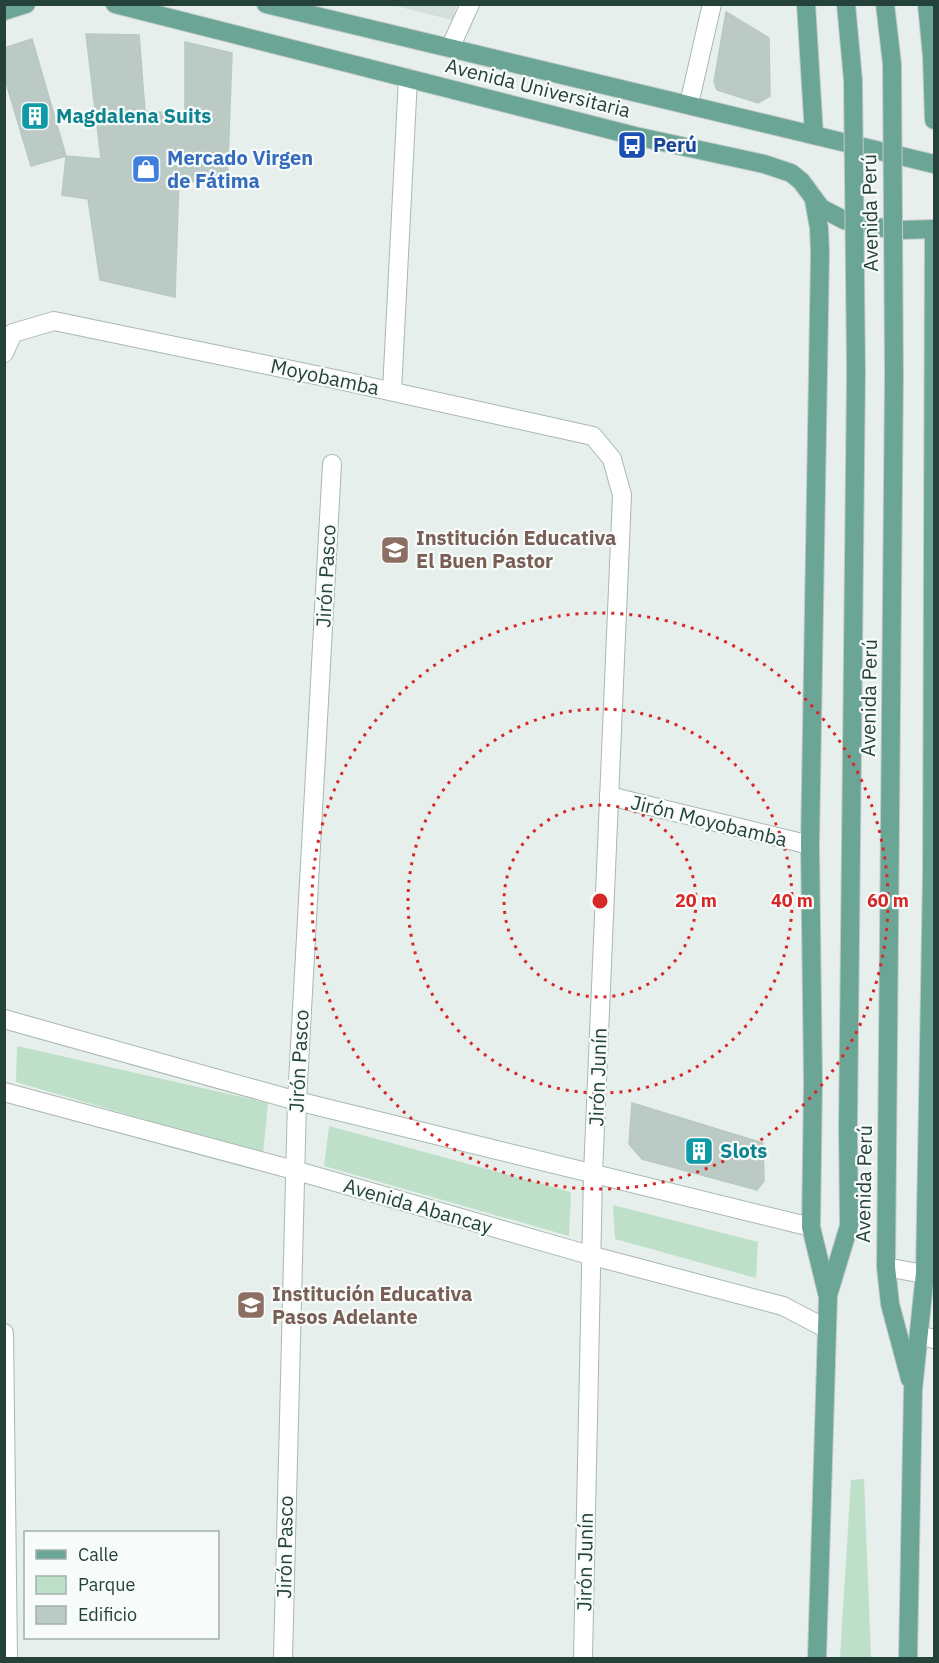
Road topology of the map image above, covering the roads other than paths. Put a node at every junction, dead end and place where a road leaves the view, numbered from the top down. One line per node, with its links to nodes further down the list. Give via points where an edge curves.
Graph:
1 (26, 4): 10 (main road)
2 (115, 4): 12 (main road, Avenida Universitaria)
3 (266, 4): 11 (main road, Avenida Universitaria)
4 (470, 4): 11 (street)
5 (712, 4): 13 (street)
6 (806, 4): 15 (main road)
7 (846, 4): 35 (main road, Avenida Perú, bridge, via 853,80 856,372 849,1226)
8 (885, 4): 33 (main road, Avenida Perú, bridge, via 892,64 894,375)
9 (927, 4): 14 (main road)
10 (4, 11)
11 (450, 48): 13 (main road, Avenida Universitaria)
12 (408, 78): 17 (main road, Avenida Universitaria, via 635,136 764,164 791,173); 20 (street)
13 (689, 104): 15 (main road, Avenida Universitaria)
14 (934, 120)
15 (814, 135): 16 (main road, Avenida Universitaria)
16 (934, 164)
17 (814, 200): 18 (main road, Avenida Universitaria, via 832,214 868,226); 24 (main road, Avenida Perú, via 820,253)
18 (934, 229): 25 (main road, Avenida Perú)
19 (4, 353): 20 (street, Moyobamba, via 13,333 54,321)
20 (392, 391): 22 (street, Moyobamba, via 593,436 612,459)
21 (332, 464): 28 (street, Jirón Pasco)
22 (622, 495): 23 (street, Jirón Junín)
23 (609, 796): 24 (street, Jirón Moyobamba); 30 (street, Jirón Junín)
24 (810, 845): 31 (main road, Avenida Perú)
25 (933, 874): 34 (main road, Avenida Perú)
26 (4, 1019): 28 (street)
27 (4, 1092): 29 (street, Avenida Abancay)
28 (297, 1101): 29 (street, Jirón Pasco); 30 (street)
29 (294, 1170): 32 (street, Avenida Abancay); 41 (street, Jirón Pasco)
30 (593, 1174): 31 (street); 32 (street, Jirón Junín)
31 (811, 1227): 35 (main road, Avenida Perú)
32 (593, 1256): 36 (street, Avenida Abancay, via 783,1306); 42 (street, Jirón Junín)
33 (886, 1267): 34 (street); 39 (main road, Avenida Perú, via 890,1304)
34 (930, 1274): 38 (main road, Avenida Perú)
35 (828, 1297): 36 (main road, Avenida Perú)
36 (827, 1329): 43 (main road, Avenida Perú)
37 (4, 1334): 40 (street)
38 (927, 1337): 39 (main road, Avenida Perú)
39 (913, 1389): 44 (main road, Avenida Perú)
40 (8, 1659)
41 (283, 1659)
42 (583, 1659)
43 (817, 1659)
44 (909, 1659)

